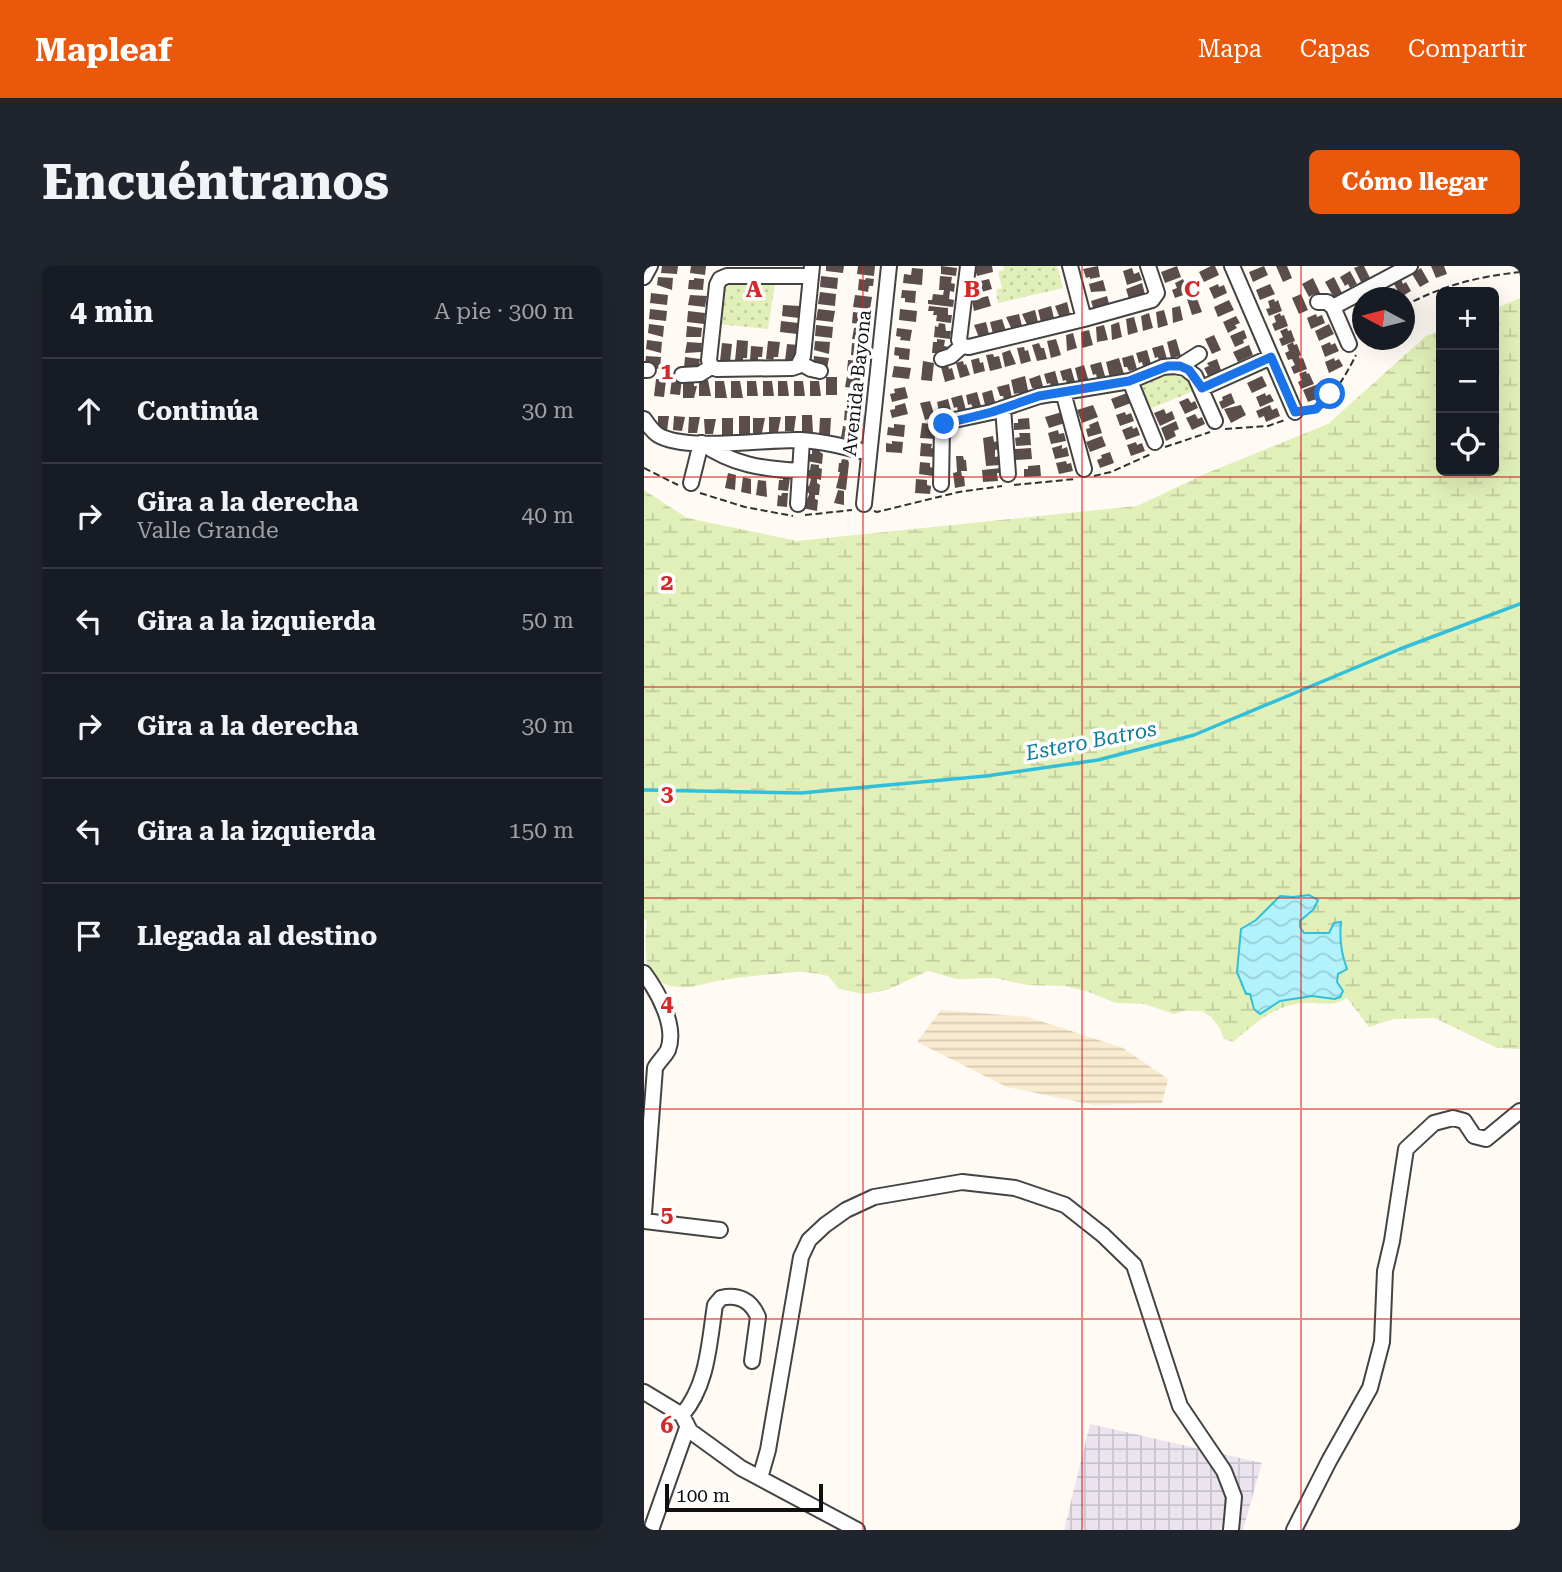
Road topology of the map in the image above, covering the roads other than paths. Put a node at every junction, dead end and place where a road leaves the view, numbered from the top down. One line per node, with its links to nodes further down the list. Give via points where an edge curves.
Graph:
1 (650, 266): 10 (street)
2 (889, 266): 34 (street, Avenida Bayona)
3 (968, 266): 15 (street)
4 (1070, 266): 13 (street)
5 (1148, 266): 13 (street, via 1154,298)
6 (1232, 266): 17 (street)
7 (1410, 266): 12 (street)
8 (765, 271): 9 (street); 21 (street, via 727,276 718,282)
9 (811, 271): 19 (street)
10 (644, 277)
11 (1318, 302): 12 (street)
12 (1332, 307): 14 (street)
13 (1084, 319): 15 (street)
14 (1352, 342)
15 (962, 346): 18 (street)
16 (1199, 354): 20 (street)
17 (1271, 357): 25 (street); 28 (street)
18 (942, 359)
19 (800, 363): 21 (street, via 792,368); 22 (street)
20 (1180, 366): 24 (street, via 1163,367); 25 (street, via 1192,373)
21 (711, 367): 23 (street, via 700,374)
22 (820, 371)
23 (682, 375)
24 (1129, 381): 26 (street); 32 (street)
25 (1202, 388): 30 (street)
26 (1063, 392): 27 (street); 35 (street)
27 (1003, 408): 37 (street); 38 (street, via 944,424)
28 (1295, 412)
29 (644, 419): 33 (street, via 664,438)
30 (1215, 421)
31 (802, 440): 33 (street); 34 (street); 36 (street)
32 (1155, 442)
33 (701, 443): 36 (street, via 741,464); 39 (street)
34 (869, 453): 41 (street, Avenida Bayona)
35 (1084, 468)
36 (800, 471): 40 (street)
37 (1007, 474)
38 (941, 484)
39 (690, 487)
40 (798, 504)
41 (864, 504)
42 (644, 973): 44 (street, via 669,1023 667,1051 655,1068)
43 (1520, 1111): 54 (street, via 1486,1139 1474,1136 1464,1122 1453,1118 1434,1123 1406,1149 1385,1271 1382,1342 1370,1388)
44 (644, 1213)
45 (644, 1221): 46 (street)
46 (720, 1230)
47 (752, 1362): 49 (street, via 756,1311 743,1299 721,1298 715,1305 701,1381)
48 (644, 1392): 49 (street)
49 (685, 1422): 50 (street); 51 (street)
50 (760, 1478): 52 (street); 53 (street, via 801,1257 809,1240 846,1210 874,1197 962,1182 1015,1188 1065,1205 1134,1265 1180,1406 1224,1471 1234,1497)
51 (652, 1530)
52 (857, 1530)
53 (1231, 1530)
54 (1294, 1530)

